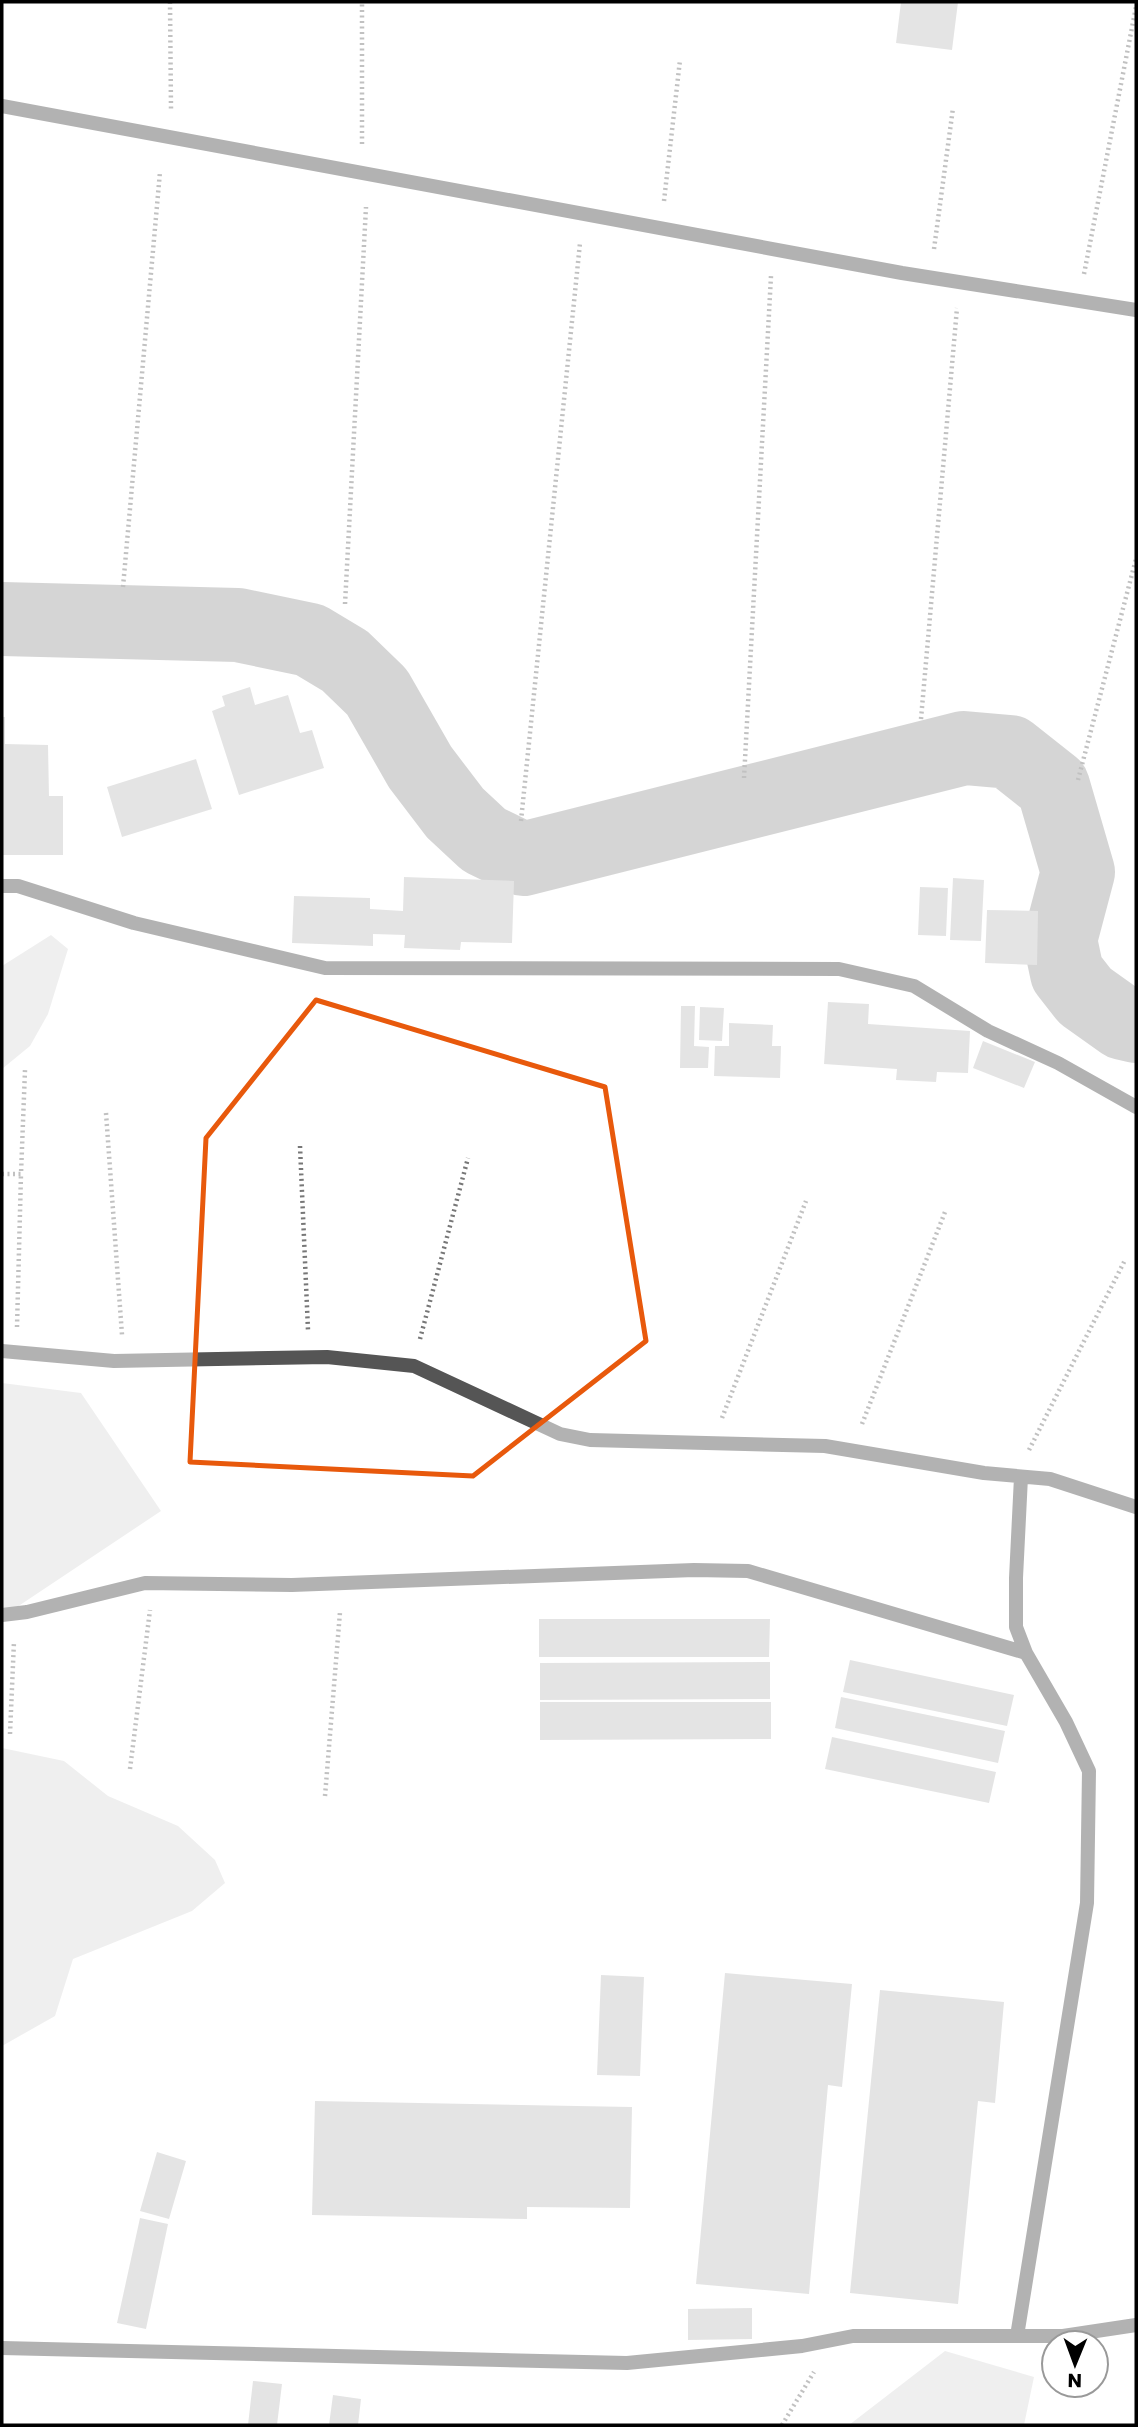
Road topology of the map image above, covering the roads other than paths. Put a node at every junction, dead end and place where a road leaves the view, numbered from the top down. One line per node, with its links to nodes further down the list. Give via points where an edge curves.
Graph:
1 (2, 106): 2 (street, via 902,273)
2 (1136, 310)
3 (2, 886): 4 (street, via 18,886 134,923 325,968 839,969 914,986 988,1031 1058,1063)
4 (1136, 1107)
5 (2, 1351): 6 (street, via 114,1361 327,1357 414,1366 560,1434 590,1440 825,1447)
6 (1021, 1477): 7 (street, via 1050,1479); 9 (street, via 1016,1627)
7 (1136, 1507)
8 (2, 1615): 9 (street, via 145,1583 292,1585 748,1571)
9 (1026, 1653): 11 (street, via 1066,1722 1089,1771 1089,1784 1087,1903)
10 (1136, 2325): 11 (street, via 1063,2336)
11 (1017, 2336): 12 (street, via 853,2336 802,2346 627,2363)
12 (2, 2348)

